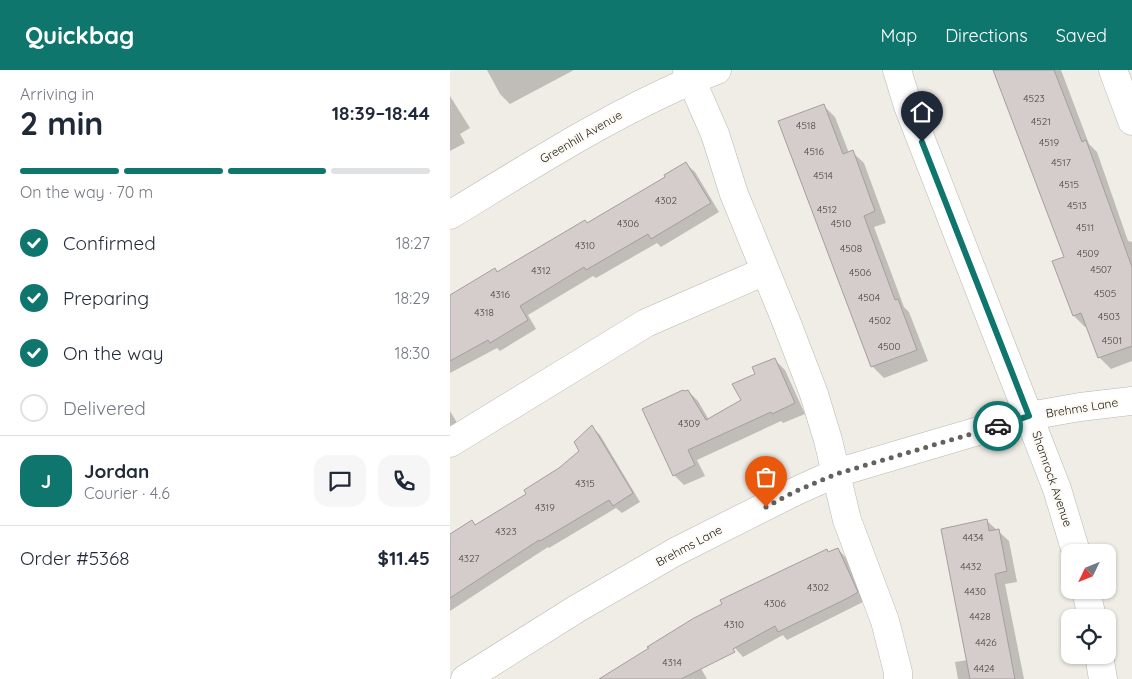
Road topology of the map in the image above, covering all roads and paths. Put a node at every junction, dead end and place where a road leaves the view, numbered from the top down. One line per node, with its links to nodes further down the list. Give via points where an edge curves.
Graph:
1 (717, 70): 4 (street, Greenhill Avenue)
2 (897, 70): 9 (street, Shamrock Avenue, via 908,106)
3 (1113, 70): 5 (street)
4 (689, 75): 6 (street, Greenhill Avenue); 7 (street)
5 (1132, 121)
6 (450, 215)
7 (765, 271): 10 (street, via 646,323); 11 (street, via 814,394)
8 (1132, 401): 9 (street, Brehms Lane)
9 (1029, 416): 11 (street, Brehms Lane); 12 (street, Shamrock Avenue)
10 (450, 443)
11 (836, 474): 14 (street, via 846,520 885,621); 15 (street, Brehms Lane, via 675,552)
12 (1074, 544)
13 (1100, 664): 16 (street)
14 (893, 677)
15 (465, 679)
16 (1103, 679)

